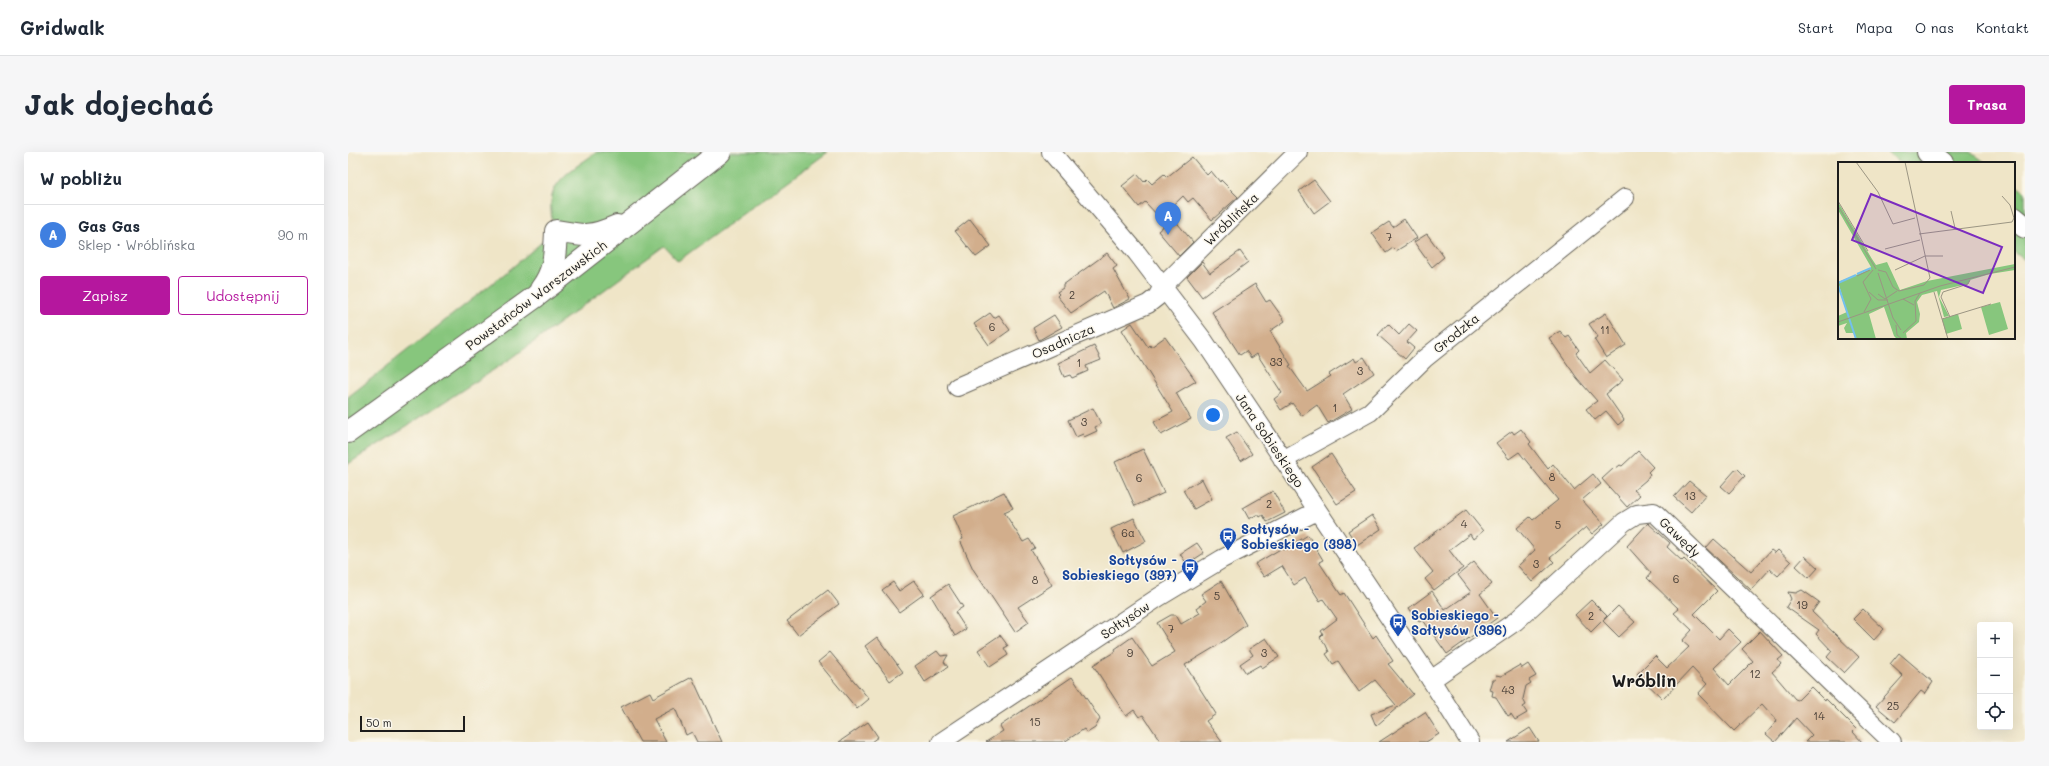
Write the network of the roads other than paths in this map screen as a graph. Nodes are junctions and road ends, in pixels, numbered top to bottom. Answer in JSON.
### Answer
{"nodes":[{"id":1,"x":720,"y":152,"type":"edge"},
{"id":2,"x":1051,"y":152,"type":"edge"},
{"id":3,"x":1298,"y":152,"type":"edge"},
{"id":4,"x":1928,"y":152,"type":"edge"},
{"id":5,"x":1941,"y":162,"type":"edge"},
{"id":6,"x":1625,"y":198,"type":"dead end"},
{"id":7,"x":638,"y":217,"type":"junction"},
{"id":8,"x":2015,"y":219,"type":"edge"},
{"id":9,"x":2025,"y":227,"type":"edge"},
{"id":10,"x":1163,"y":286,"type":"junction"},
{"id":11,"x":535,"y":297,"type":"junction"},
{"id":12,"x":957,"y":387,"type":"dead end"},
{"id":13,"x":348,"y":432,"type":"edge"},
{"id":14,"x":1283,"y":460,"type":"junction"},
{"id":15,"x":1317,"y":511,"type":"junction"},
{"id":16,"x":1431,"y":680,"type":"junction"},
{"id":17,"x":947,"y":741,"type":"edge"},
{"id":18,"x":1470,"y":742,"type":"edge"},
{"id":19,"x":1892,"y":742,"type":"edge"}],
"edges":[{"from":1,"to":7,"type":"main road","name":"Powstańców Warszawskich"},
{"from":2,"to":10,"type":"street","name":"Jana Sobieskiego"},
{"from":3,"to":10,"type":"street","name":"Wróblińska"},
{"from":4,"to":5,"type":"main road"},
{"from":6,"to":14,"type":"street","name":"Grodzka"},
{"from":7,"to":11,"type":"main road","name":"Powstańców Warszawskich"},
{"from":7,"to":11,"type":"main road"},
{"from":8,"to":9,"type":"main road"},
{"from":10,"to":12,"type":"street","name":"Osadnicza"},
{"from":10,"to":14,"type":"street","name":"Jana Sobieskiego"},
{"from":11,"to":13,"type":"main road","name":"Powstańców Warszawskich"},
{"from":14,"to":15,"type":"street","name":"Jana Sobieskiego"},
{"from":15,"to":16,"type":"street","name":"Jana Sobieskiego"},
{"from":15,"to":17,"type":"street","name":"Sołtysów"},
{"from":16,"to":18,"type":"street","name":"Jana Sobieskiego"},
{"from":16,"to":19,"type":"street","name":"Gawędy"}]}
